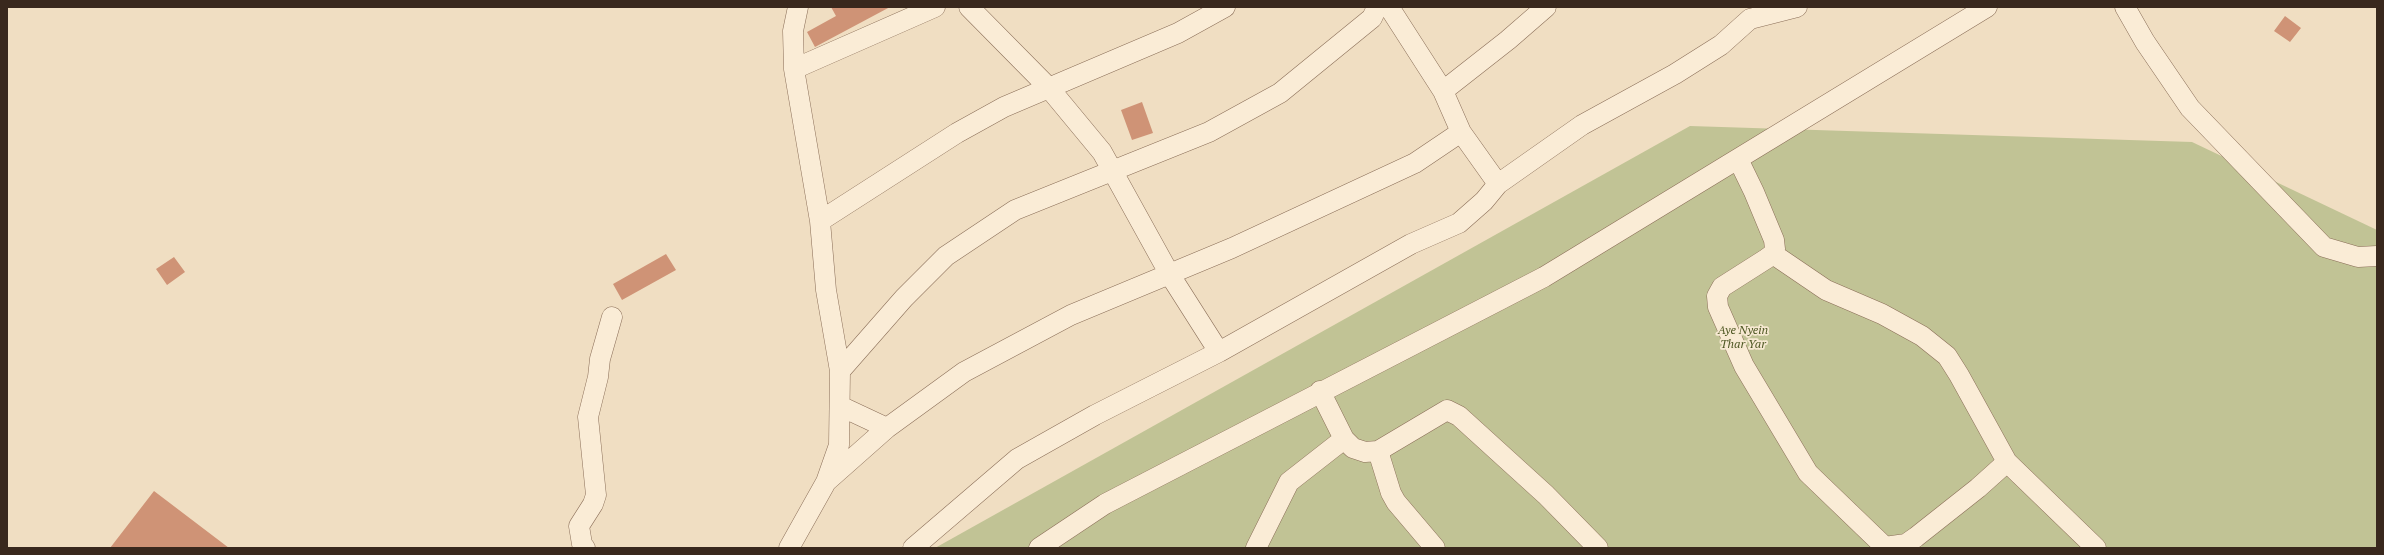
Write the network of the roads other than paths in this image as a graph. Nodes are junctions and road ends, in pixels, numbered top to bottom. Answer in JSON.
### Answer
{"nodes":[{"id":1,"x":798,"y":7,"type":"edge"},
{"id":2,"x":935,"y":7,"type":"edge"},
{"id":3,"x":969,"y":7,"type":"edge"},
{"id":4,"x":1225,"y":7,"type":"edge"},
{"id":5,"x":1377,"y":7,"type":"edge"},
{"id":6,"x":1390,"y":7,"type":"edge"},
{"id":7,"x":1546,"y":7,"type":"edge"},
{"id":8,"x":1797,"y":7,"type":"edge"},
{"id":9,"x":1987,"y":7,"type":"edge"},
{"id":10,"x":2125,"y":7,"type":"edge"},
{"id":11,"x":1746,"y":13,"type":"edge"},
{"id":12,"x":794,"y":68,"type":"junction"},
{"id":13,"x":1049,"y":88,"type":"junction"},
{"id":14,"x":1443,"y":91,"type":"junction"},
{"id":15,"x":1461,"y":132,"type":"junction"},
{"id":16,"x":1738,"y":159,"type":"junction"},
{"id":17,"x":1115,"y":172,"type":"junction"},
{"id":18,"x":1498,"y":184,"type":"junction"},
{"id":19,"x":820,"y":221,"type":"junction"},
{"id":20,"x":1773,"y":254,"type":"junction"},
{"id":21,"x":2377,"y":256,"type":"edge"},
{"id":22,"x":1170,"y":275,"type":"junction"},
{"id":23,"x":612,"y":317,"type":"dead end"},
{"id":24,"x":1219,"y":352,"type":"junction"},
{"id":25,"x":840,"y":371,"type":"junction"},
{"id":26,"x":1320,"y":391,"type":"junction"},
{"id":27,"x":840,"y":406,"type":"junction"},
{"id":28,"x":887,"y":428,"type":"junction"},
{"id":29,"x":1344,"y":439,"type":"junction"},
{"id":30,"x":1378,"y":451,"type":"junction"},
{"id":31,"x":2007,"y":462,"type":"junction"},
{"id":32,"x":826,"y":482,"type":"junction"},
{"id":33,"x":1886,"y":547,"type":"edge"},
{"id":34,"x":585,"y":548,"type":"edge"},
{"id":35,"x":789,"y":548,"type":"edge"},
{"id":36,"x":913,"y":548,"type":"edge"},
{"id":37,"x":1039,"y":548,"type":"edge"},
{"id":38,"x":1256,"y":548,"type":"edge"},
{"id":39,"x":1435,"y":548,"type":"edge"},
{"id":40,"x":1598,"y":548,"type":"edge"},
{"id":41,"x":2096,"y":548,"type":"edge"}],
"edges":[{"from":1,"to":12,"type":"street"},
{"from":2,"to":12,"type":"street"},
{"from":3,"to":13,"type":"street"},
{"from":4,"to":13,"type":"street"},
{"from":5,"to":17,"type":"street"},
{"from":6,"to":14,"type":"street"},
{"from":7,"to":14,"type":"street"},
{"from":8,"to":11,"type":"street"},
{"from":9,"to":16,"type":"street"},
{"from":10,"to":21,"type":"street"},
{"from":11,"to":18,"type":"street"},
{"from":12,"to":19,"type":"street"},
{"from":13,"to":17,"type":"street"},
{"from":13,"to":19,"type":"street"},
{"from":14,"to":15,"type":"street"},
{"from":15,"to":18,"type":"street"},
{"from":15,"to":22,"type":"street"},
{"from":16,"to":20,"type":"street"},
{"from":16,"to":26,"type":"street"},
{"from":17,"to":22,"type":"street"},
{"from":17,"to":25,"type":"street"},
{"from":18,"to":24,"type":"street"},
{"from":19,"to":25,"type":"street"},
{"from":20,"to":31,"type":"street"},
{"from":20,"to":33,"type":"street"},
{"from":22,"to":24,"type":"street"},
{"from":22,"to":28,"type":"street"},
{"from":23,"to":34,"type":"street"},
{"from":24,"to":36,"type":"street"},
{"from":25,"to":27,"type":"street"},
{"from":26,"to":29,"type":"street"},
{"from":26,"to":37,"type":"street"},
{"from":27,"to":28,"type":"street"},
{"from":27,"to":32,"type":"street"},
{"from":28,"to":32,"type":"street"},
{"from":29,"to":30,"type":"street"},
{"from":29,"to":38,"type":"street"},
{"from":30,"to":39,"type":"street"},
{"from":30,"to":40,"type":"street"},
{"from":31,"to":33,"type":"street"},
{"from":31,"to":41,"type":"street"},
{"from":32,"to":35,"type":"street"}]}
